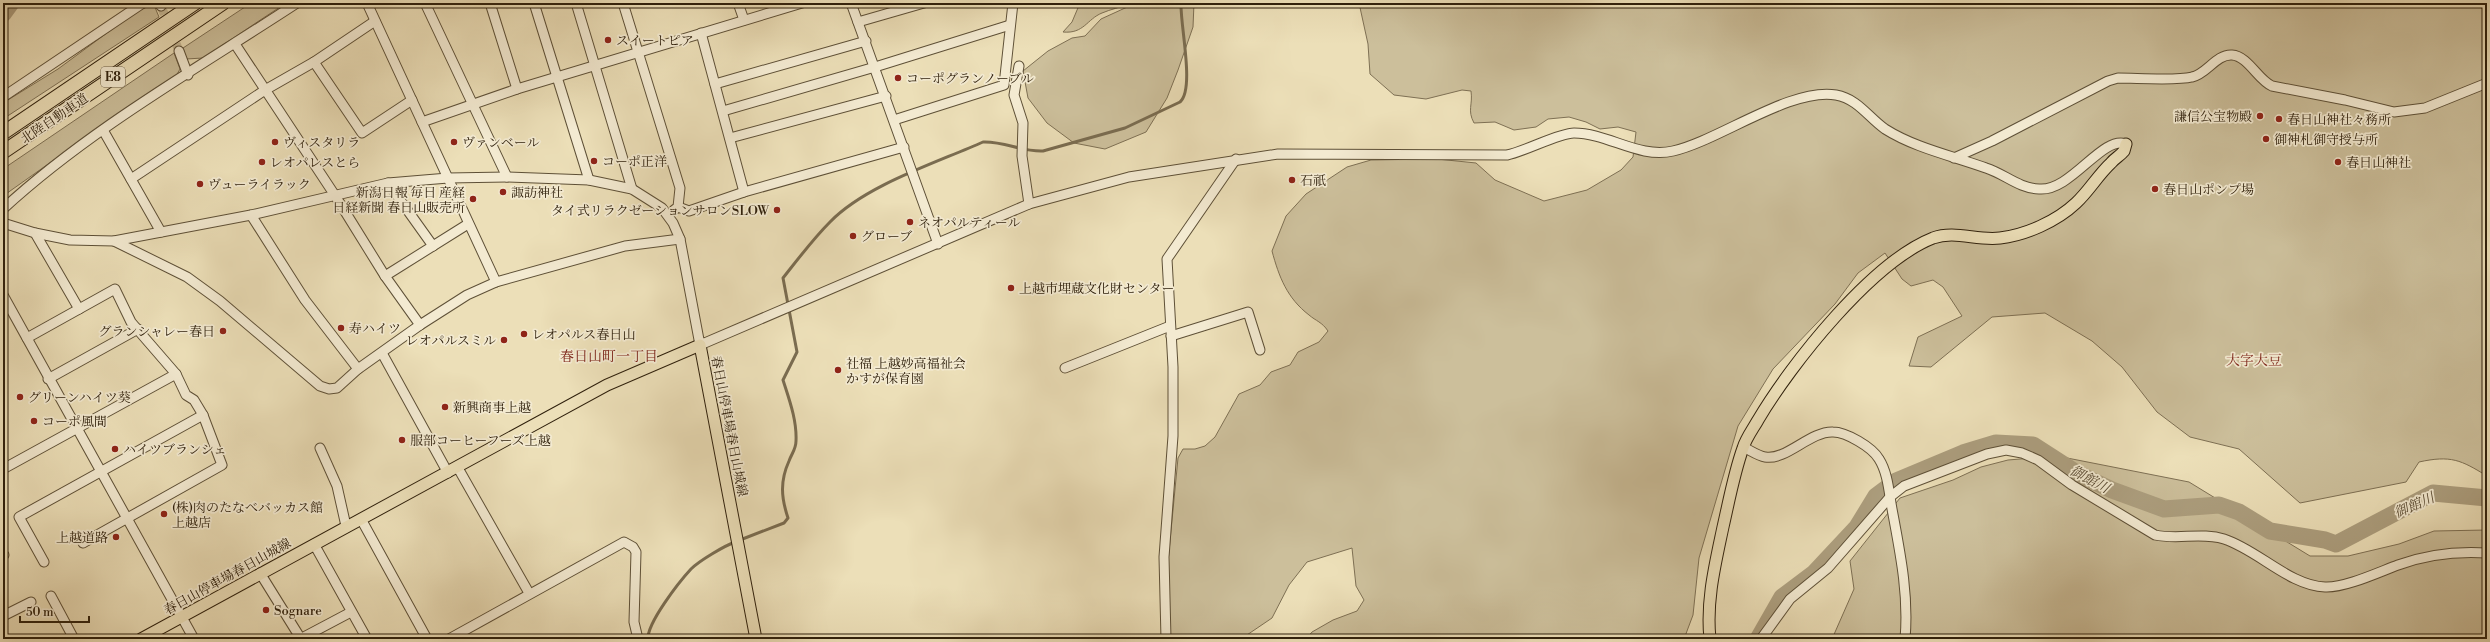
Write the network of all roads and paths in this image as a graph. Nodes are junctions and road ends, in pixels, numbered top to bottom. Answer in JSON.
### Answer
{"nodes":[{"id":1,"x":143,"y":3,"type":"edge"},
{"id":2,"x":195,"y":3,"type":"edge"},
{"id":3,"x":223,"y":3,"type":"edge"},
{"id":4,"x":297,"y":3,"type":"edge"},
{"id":5,"x":367,"y":3,"type":"edge"},
{"id":6,"x":425,"y":3,"type":"edge"},
{"id":7,"x":490,"y":3,"type":"edge"},
{"id":8,"x":534,"y":3,"type":"edge"},
{"id":9,"x":576,"y":3,"type":"edge"},
{"id":10,"x":624,"y":3,"type":"edge"},
{"id":11,"x":738,"y":3,"type":"edge"},
{"id":12,"x":802,"y":3,"type":"edge"},
{"id":13,"x":852,"y":3,"type":"edge"},
{"id":14,"x":924,"y":3,"type":"edge"},
{"id":15,"x":1013,"y":3,"type":"edge"},
{"id":16,"x":2484,"y":3,"type":"edge"},
{"id":17,"x":2487,"y":6,"type":"edge"},
{"id":18,"x":744,"y":20,"type":"junction"},
{"id":19,"x":375,"y":21,"type":"junction"},
{"id":20,"x":858,"y":22,"type":"junction"},
{"id":21,"x":1010,"y":25,"type":"junction"},
{"id":22,"x":701,"y":33,"type":"junction"},
{"id":23,"x":866,"y":41,"type":"junction"},
{"id":24,"x":235,"y":44,"type":"junction"},
{"id":25,"x":179,"y":51,"type":"tunnel mouth"},
{"id":26,"x":639,"y":52,"type":"junction"},
{"id":27,"x":314,"y":62,"type":"junction"},
{"id":28,"x":596,"y":66,"type":"junction"},
{"id":29,"x":1018,"y":66,"type":"dead end"},
{"id":30,"x":875,"y":67,"type":"junction"},
{"id":31,"x":188,"y":74,"type":"junction"},
{"id":32,"x":557,"y":78,"type":"junction"},
{"id":33,"x":2487,"y":83,"type":"edge"},
{"id":34,"x":715,"y":84,"type":"junction"},
{"id":35,"x":517,"y":89,"type":"junction"},
{"id":36,"x":265,"y":90,"type":"junction"},
{"id":37,"x":886,"y":96,"type":"junction"},
{"id":38,"x":3,"y":97,"type":"edge"},
{"id":39,"x":412,"y":100,"type":"junction"},
{"id":40,"x":472,"y":103,"type":"junction"},
{"id":41,"x":723,"y":112,"type":"junction"},
{"id":42,"x":894,"y":120,"type":"junction"},
{"id":43,"x":422,"y":122,"type":"junction"},
{"id":44,"x":103,"y":130,"type":"junction"},
{"id":45,"x":3,"y":133,"type":"edge"},
{"id":46,"x":730,"y":138,"type":"junction"},
{"id":47,"x":2126,"y":144,"type":"joint"},
{"id":48,"x":904,"y":148,"type":"junction"},
{"id":49,"x":3,"y":152,"type":"edge"},
{"id":50,"x":1954,"y":158,"type":"junction"},
{"id":51,"x":1236,"y":159,"type":"junction"},
{"id":52,"x":507,"y":177,"type":"junction"},
{"id":53,"x":448,"y":178,"type":"junction"},
{"id":54,"x":131,"y":179,"type":"junction"},
{"id":55,"x":589,"y":180,"type":"junction"},
{"id":56,"x":388,"y":184,"type":"junction"},
{"id":57,"x":632,"y":189,"type":"junction"},
{"id":58,"x":744,"y":192,"type":"junction"},
{"id":59,"x":336,"y":197,"type":"junction"},
{"id":60,"x":1029,"y":204,"type":"junction"},
{"id":61,"x":678,"y":207,"type":"junction"},
{"id":62,"x":3,"y":209,"type":"edge"},
{"id":63,"x":251,"y":214,"type":"junction"},
{"id":64,"x":667,"y":214,"type":"junction"},
{"id":65,"x":3,"y":223,"type":"edge"},
{"id":66,"x":468,"y":224,"type":"junction"},
{"id":67,"x":161,"y":232,"type":"junction"},
{"id":68,"x":35,"y":233,"type":"junction"},
{"id":69,"x":680,"y":239,"type":"junction"},
{"id":70,"x":114,"y":241,"type":"junction"},
{"id":71,"x":938,"y":244,"type":"junction"},
{"id":72,"x":433,"y":246,"type":"junction"},
{"id":73,"x":385,"y":276,"type":"junction"},
{"id":74,"x":496,"y":282,"type":"junction"},
{"id":75,"x":3,"y":296,"type":"edge"},
{"id":76,"x":79,"y":309,"type":"junction"},
{"id":77,"x":420,"y":325,"type":"junction"},
{"id":78,"x":1170,"y":326,"type":"junction"},
{"id":79,"x":138,"y":329,"type":"junction"},
{"id":80,"x":1171,"y":336,"type":"junction"},
{"id":81,"x":27,"y":338,"type":"junction"},
{"id":82,"x":700,"y":345,"type":"junction"},
{"id":83,"x":1260,"y":350,"type":"dead end"},
{"id":84,"x":382,"y":353,"type":"junction"},
{"id":85,"x":1065,"y":368,"type":"dead end"},
{"id":86,"x":358,"y":369,"type":"junction"},
{"id":87,"x":176,"y":374,"type":"junction"},
{"id":88,"x":48,"y":379,"type":"junction"},
{"id":89,"x":203,"y":415,"type":"junction"},
{"id":90,"x":76,"y":428,"type":"junction"},
{"id":91,"x":1743,"y":447,"type":"junction"},
{"id":92,"x":320,"y":448,"type":"dead end"},
{"id":93,"x":3,"y":469,"type":"edge"},
{"id":94,"x":453,"y":470,"type":"junction"},
{"id":95,"x":99,"y":472,"type":"junction"},
{"id":96,"x":1890,"y":497,"type":"junction"},
{"id":97,"x":361,"y":519,"type":"junction"},
{"id":98,"x":126,"y":520,"type":"junction"},
{"id":99,"x":346,"y":526,"type":"junction"},
{"id":100,"x":83,"y":543,"type":"dead end"},
{"id":101,"x":314,"y":544,"type":"junction"},
{"id":102,"x":2487,"y":553,"type":"edge"},
{"id":103,"x":44,"y":562,"type":"dead end"},
{"id":104,"x":260,"y":573,"type":"junction"},
{"id":105,"x":529,"y":593,"type":"junction"},
{"id":106,"x":50,"y":596,"type":"dead end"},
{"id":107,"x":31,"y":602,"type":"dead end"},
{"id":108,"x":351,"y":612,"type":"junction"},
{"id":109,"x":3,"y":616,"type":"edge"},
{"id":110,"x":182,"y":616,"type":"junction"},
{"id":111,"x":74,"y":639,"type":"edge"},
{"id":112,"x":141,"y":639,"type":"edge"},
{"id":113,"x":194,"y":639,"type":"edge"},
{"id":114,"x":300,"y":639,"type":"edge"},
{"id":115,"x":367,"y":639,"type":"edge"},
{"id":116,"x":427,"y":639,"type":"edge"},
{"id":117,"x":449,"y":639,"type":"edge"},
{"id":118,"x":638,"y":639,"type":"edge"},
{"id":119,"x":756,"y":639,"type":"edge"},
{"id":120,"x":1166,"y":639,"type":"edge"},
{"id":121,"x":1710,"y":639,"type":"edge"},
{"id":122,"x":1762,"y":639,"type":"edge"},
{"id":123,"x":1906,"y":639,"type":"edge"}],
"edges":[{"from":1,"to":38,"type":"street"},
{"from":2,"to":45,"type":"highway","name":"北陸自動車道","number":"E8"},
{"from":3,"to":49,"type":"highway","name":"北陸自動車道","number":"E8"},
{"from":4,"to":24,"type":"street"},
{"from":5,"to":19,"type":"street"},
{"from":6,"to":40,"type":"street"},
{"from":7,"to":35,"type":"street"},
{"from":8,"to":32,"type":"street"},
{"from":9,"to":28,"type":"street"},
{"from":10,"to":26,"type":"street"},
{"from":11,"to":18,"type":"street"},
{"from":12,"to":18,"type":"street"},
{"from":13,"to":20,"type":"street"},
{"from":14,"to":20,"type":"street"},
{"from":15,"to":21,"type":"street"},
{"from":16,"to":17,"type":"street"},
{"from":18,"to":22,"type":"street"},
{"from":19,"to":27,"type":"street"},
{"from":19,"to":39,"type":"street"},
{"from":20,"to":23,"type":"street"},
{"from":21,"to":30,"type":"street"},
{"from":21,"to":42,"type":"street"},
{"from":22,"to":26,"type":"street"},
{"from":22,"to":34,"type":"street"},
{"from":23,"to":30,"type":"street"},
{"from":23,"to":34,"type":"street"},
{"from":24,"to":31,"type":"street"},
{"from":24,"to":36,"type":"street"},
{"from":25,"to":31,"type":"street"},
{"from":26,"to":28,"type":"street"},
{"from":26,"to":61,"type":"street"},
{"from":27,"to":36,"type":"street"},
{"from":27,"to":39,"type":"street"},
{"from":28,"to":32,"type":"street"},
{"from":28,"to":57,"type":"street"},
{"from":29,"to":60,"type":"street"},
{"from":30,"to":37,"type":"street"},
{"from":30,"to":41,"type":"street"},
{"from":31,"to":44,"type":"street"},
{"from":32,"to":35,"type":"street"},
{"from":32,"to":55,"type":"street"},
{"from":33,"to":50,"type":"street"},
{"from":34,"to":41,"type":"street"},
{"from":35,"to":40,"type":"street"},
{"from":36,"to":54,"type":"street"},
{"from":36,"to":59,"type":"street"},
{"from":37,"to":42,"type":"street"},
{"from":37,"to":46,"type":"street"},
{"from":39,"to":43,"type":"street"},
{"from":40,"to":43,"type":"street"},
{"from":40,"to":52,"type":"street"},
{"from":41,"to":46,"type":"street"},
{"from":42,"to":48,"type":"street"},
{"from":43,"to":53,"type":"street"},
{"from":44,"to":54,"type":"street"},
{"from":44,"to":62,"type":"street"},
{"from":46,"to":58,"type":"street"},
{"from":47,"to":50,"type":"street"},
{"from":47,"to":91,"type":"main road"},
{"from":48,"to":58,"type":"street"},
{"from":48,"to":71,"type":"street"},
{"from":50,"to":51,"type":"street"},
{"from":51,"to":60,"type":"street"},
{"from":51,"to":78,"type":"street"},
{"from":52,"to":53,"type":"street"},
{"from":52,"to":55,"type":"street"},
{"from":53,"to":56,"type":"street"},
{"from":53,"to":66,"type":"street"},
{"from":54,"to":67,"type":"street"},
{"from":55,"to":57,"type":"street"},
{"from":56,"to":59,"type":"street"},
{"from":56,"to":72,"type":"street"},
{"from":57,"to":64,"type":"street"},
{"from":58,"to":61,"type":"street"},
{"from":59,"to":63,"type":"street"},
{"from":59,"to":73,"type":"street"},
{"from":60,"to":71,"type":"street"},
{"from":61,"to":64,"type":"street"},
{"from":63,"to":67,"type":"street"},
{"from":63,"to":86,"type":"street"},
{"from":64,"to":69,"type":"street"},
{"from":65,"to":68,"type":"street"},
{"from":66,"to":72,"type":"street"},
{"from":66,"to":74,"type":"street"},
{"from":67,"to":70,"type":"street"},
{"from":68,"to":70,"type":"street"},
{"from":68,"to":76,"type":"street"},
{"from":69,"to":74,"type":"street"},
{"from":69,"to":82,"type":"street"},
{"from":70,"to":86,"type":"street"},
{"from":71,"to":82,"type":"street"},
{"from":72,"to":73,"type":"street"},
{"from":73,"to":77,"type":"street"},
{"from":74,"to":77,"type":"street"},
{"from":75,"to":81,"type":"street"},
{"from":76,"to":79,"type":"street"},
{"from":76,"to":81,"type":"street"},
{"from":77,"to":84,"type":"street"},
{"from":78,"to":80,"type":"street"},
{"from":78,"to":85,"type":"street"},
{"from":79,"to":87,"type":"street"},
{"from":79,"to":88,"type":"street"},
{"from":80,"to":83,"type":"street"},
{"from":80,"to":120,"type":"street"},
{"from":81,"to":88,"type":"street"},
{"from":82,"to":94,"type":"main road","name":"春日山停車場春日山城線"},
{"from":82,"to":119,"type":"main road","name":"春日山停車場春日山城線"},
{"from":84,"to":86,"type":"street"},
{"from":84,"to":94,"type":"street"},
{"from":87,"to":89,"type":"street"},
{"from":87,"to":90,"type":"street"},
{"from":88,"to":90,"type":"street"},
{"from":89,"to":95,"type":"street"},
{"from":89,"to":98,"type":"street"},
{"from":90,"to":93,"type":"street"},
{"from":90,"to":95,"type":"street"},
{"from":91,"to":96,"type":"street"},
{"from":91,"to":121,"type":"main road"},
{"from":92,"to":99,"type":"street"},
{"from":94,"to":97,"type":"main road","name":"春日山停車場春日山城線"},
{"from":94,"to":105,"type":"street"},
{"from":95,"to":98,"type":"street"},
{"from":95,"to":103,"type":"street"},
{"from":96,"to":102,"type":"street"},
{"from":96,"to":122,"type":"street"},
{"from":96,"to":123,"type":"street"},
{"from":97,"to":99,"type":"main road","name":"春日山停車場春日山城線"},
{"from":97,"to":116,"type":"street"},
{"from":98,"to":100,"type":"street"},
{"from":98,"to":110,"type":"street"},
{"from":99,"to":101,"type":"main road","name":"春日山停車場春日山城線"},
{"from":101,"to":104,"type":"main road","name":"春日山停車場春日山城線"},
{"from":101,"to":108,"type":"street"},
{"from":104,"to":110,"type":"main road","name":"春日山停車場春日山城線"},
{"from":104,"to":114,"type":"street"},
{"from":105,"to":117,"type":"street"},
{"from":105,"to":118,"type":"street"},
{"from":106,"to":111,"type":"street"},
{"from":107,"to":109,"type":"street"},
{"from":108,"to":114,"type":"street"},
{"from":108,"to":115,"type":"street"},
{"from":110,"to":112,"type":"main road","name":"春日山停車場春日山城線"},
{"from":110,"to":113,"type":"street"}]}
